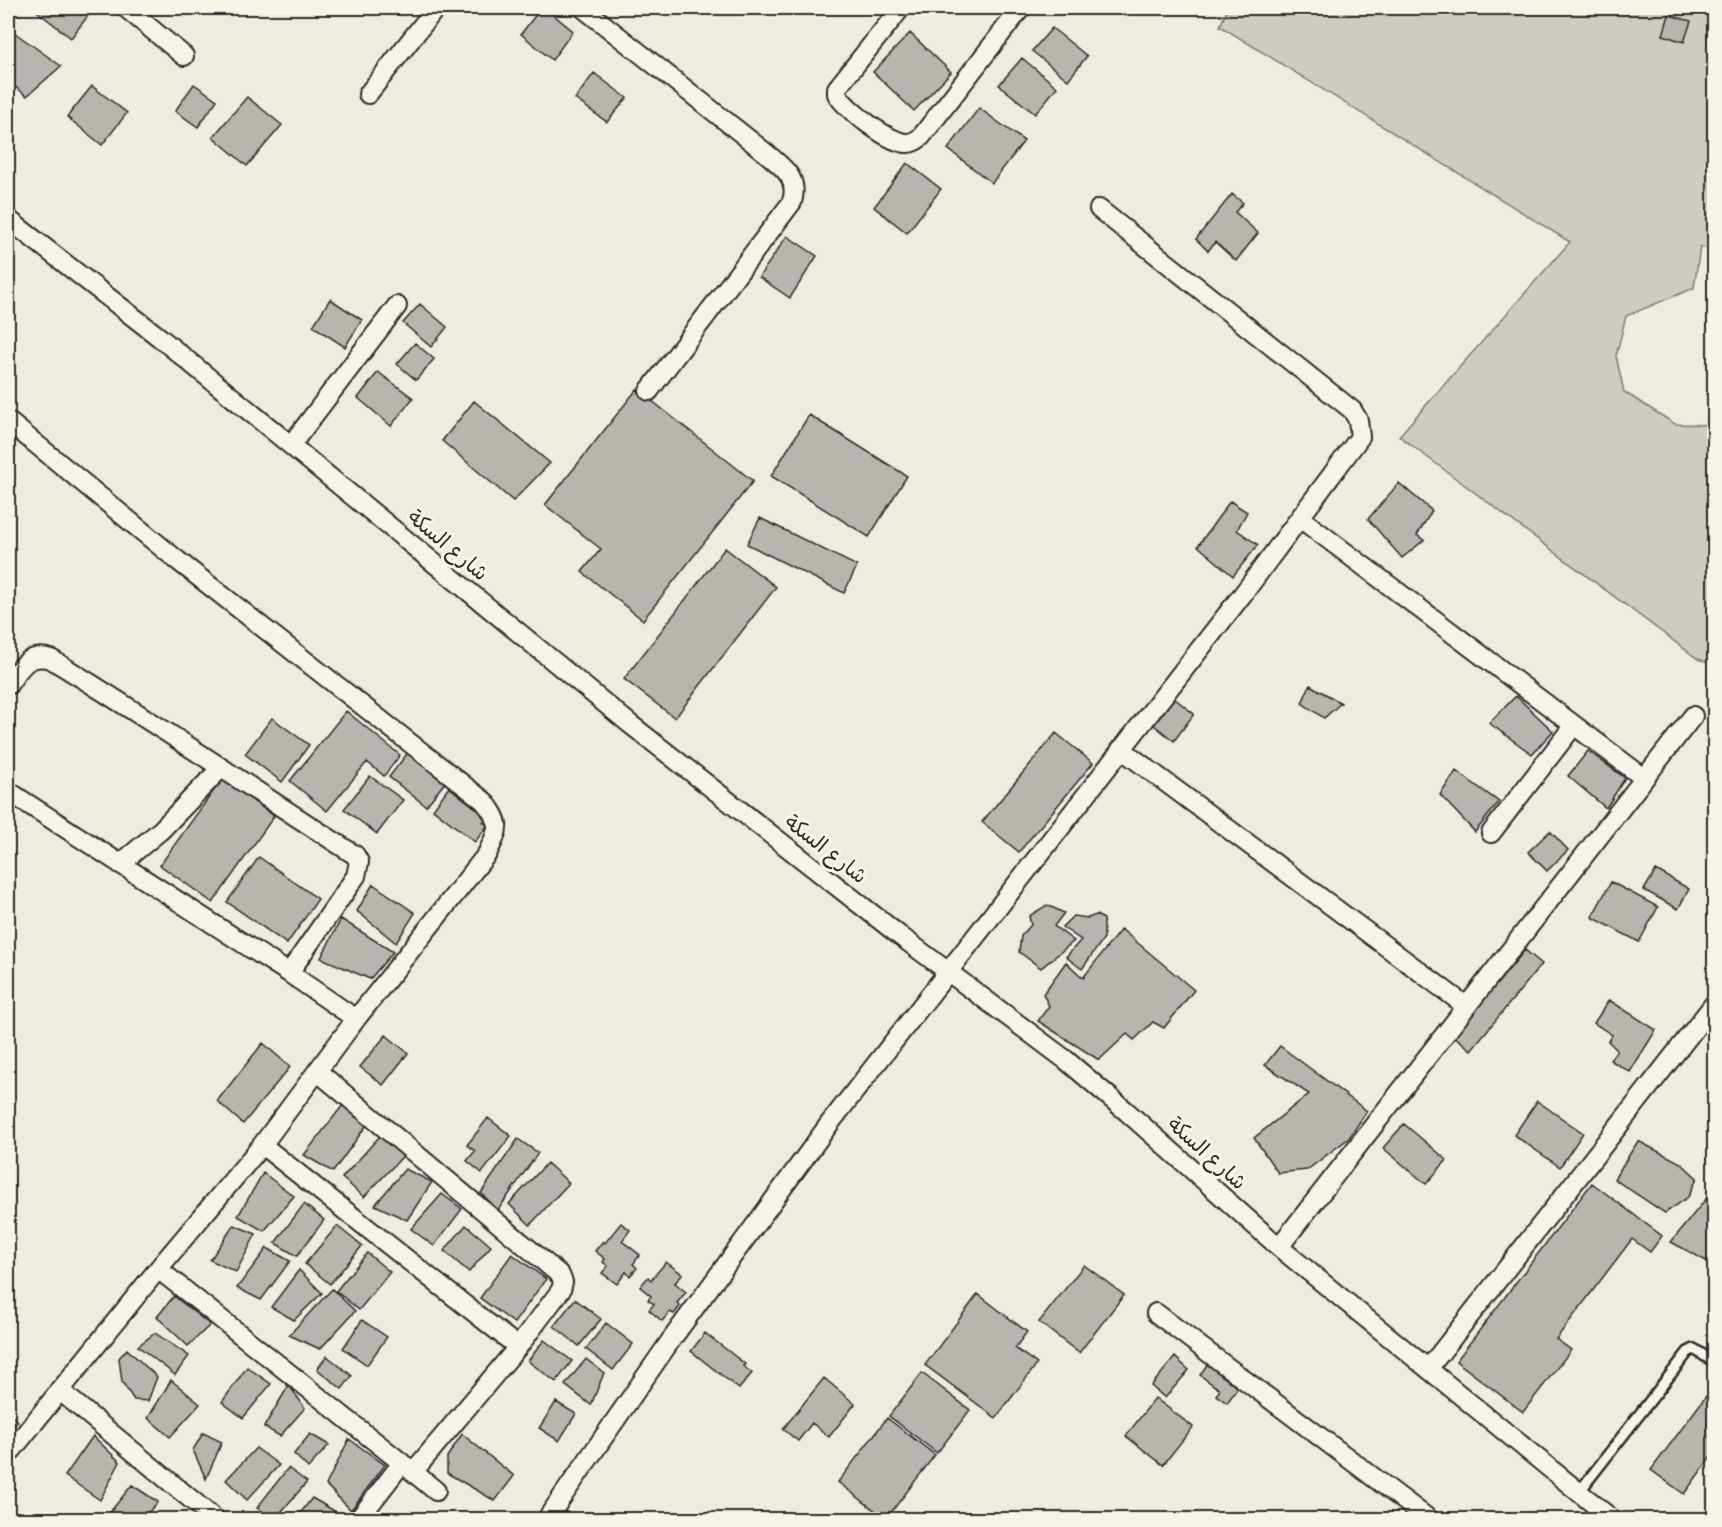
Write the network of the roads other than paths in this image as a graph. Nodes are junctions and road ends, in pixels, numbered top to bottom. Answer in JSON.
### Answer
{"nodes":[{"id":1,"x":126,"y":8,"type":"edge"},
{"id":2,"x":436,"y":8,"type":"edge"},
{"id":3,"x":583,"y":8,"type":"edge"},
{"id":4,"x":901,"y":8,"type":"edge"},
{"id":5,"x":1021,"y":8,"type":"edge"},
{"id":6,"x":184,"y":56,"type":"dead end"},
{"id":7,"x":368,"y":94,"type":"dead end"},
{"id":8,"x":1099,"y":209,"type":"dead end"},
{"id":9,"x":8,"y":219,"type":"edge"},
{"id":10,"x":397,"y":306,"type":"dead end"},
{"id":11,"x":649,"y":391,"type":"dead end"},
{"id":12,"x":8,"y":421,"type":"edge"},
{"id":13,"x":291,"y":445,"type":"junction"},
{"id":14,"x":1300,"y":518,"type":"junction"},
{"id":15,"x":8,"y":685,"type":"edge"},
{"id":16,"x":1693,"y":716,"type":"dead end"},
{"id":17,"x":1574,"y":725,"type":"junction"},
{"id":18,"x":1121,"y":749,"type":"junction"},
{"id":19,"x":220,"y":769,"type":"junction"},
{"id":20,"x":1644,"y":778,"type":"junction"},
{"id":21,"x":8,"y":791,"type":"edge"},
{"id":22,"x":1491,"y":833,"type":"dead end"},
{"id":23,"x":120,"y":864,"type":"junction"},
{"id":24,"x":947,"y":970,"type":"junction"},
{"id":25,"x":289,"y":973,"type":"junction"},
{"id":26,"x":1714,"y":1004,"type":"edge"},
{"id":27,"x":1466,"y":1006,"type":"junction"},
{"id":28,"x":356,"y":1019,"type":"junction"},
{"id":29,"x":317,"y":1071,"type":"junction"},
{"id":30,"x":262,"y":1145,"type":"junction"},
{"id":31,"x":1279,"y":1246,"type":"junction"},
{"id":32,"x":158,"y":1269,"type":"junction"},
{"id":33,"x":1156,"y":1313,"type":"dead end"},
{"id":34,"x":518,"y":1347,"type":"junction"},
{"id":35,"x":1714,"y":1362,"type":"edge"},
{"id":36,"x":1428,"y":1369,"type":"junction"},
{"id":37,"x":59,"y":1390,"type":"junction"},
{"id":38,"x":8,"y":1455,"type":"edge"},
{"id":39,"x":407,"y":1468,"type":"junction"},
{"id":40,"x":436,"y":1491,"type":"dead end"},
{"id":41,"x":1580,"y":1492,"type":"junction"},
{"id":42,"x":216,"y":1520,"type":"edge"},
{"id":43,"x":358,"y":1520,"type":"edge"},
{"id":44,"x":546,"y":1520,"type":"edge"},
{"id":45,"x":1430,"y":1520,"type":"edge"},
{"id":46,"x":1613,"y":1520,"type":"edge"}],
"edges":[{"from":1,"to":6,"type":"street"},
{"from":2,"to":7,"type":"street"},
{"from":3,"to":11,"type":"street"},
{"from":4,"to":5,"type":"street"},
{"from":8,"to":14,"type":"street"},
{"from":9,"to":13,"type":"street","name":"شارع السكة"},
{"from":10,"to":13,"type":"street"},
{"from":12,"to":28,"type":"street"},
{"from":13,"to":24,"type":"street","name":"شارع السكة"},
{"from":14,"to":17,"type":"street"},
{"from":14,"to":18,"type":"street"},
{"from":15,"to":19,"type":"street"},
{"from":16,"to":20,"type":"street"},
{"from":17,"to":20,"type":"street"},
{"from":17,"to":22,"type":"street"},
{"from":18,"to":24,"type":"street"},
{"from":18,"to":27,"type":"street"},
{"from":19,"to":23,"type":"street"},
{"from":19,"to":25,"type":"street"},
{"from":20,"to":27,"type":"street"},
{"from":21,"to":23,"type":"street"},
{"from":23,"to":25,"type":"street"},
{"from":24,"to":31,"type":"street","name":"شارع السكة"},
{"from":24,"to":44,"type":"street"},
{"from":25,"to":28,"type":"street"},
{"from":26,"to":36,"type":"street"},
{"from":27,"to":31,"type":"street"},
{"from":28,"to":29,"type":"street"},
{"from":29,"to":30,"type":"street"},
{"from":29,"to":34,"type":"street"},
{"from":30,"to":32,"type":"street"},
{"from":30,"to":34,"type":"street"},
{"from":31,"to":36,"type":"street","name":"شارع السكة"},
{"from":32,"to":37,"type":"street"},
{"from":32,"to":39,"type":"street"},
{"from":33,"to":45,"type":"street"},
{"from":34,"to":39,"type":"street"},
{"from":35,"to":41,"type":"lane"},
{"from":36,"to":41,"type":"street","name":"شارع السكة"},
{"from":37,"to":38,"type":"street"},
{"from":37,"to":42,"type":"street"},
{"from":39,"to":40,"type":"street"},
{"from":39,"to":43,"type":"street"},
{"from":41,"to":46,"type":"street","name":"شارع السكة"}]}
